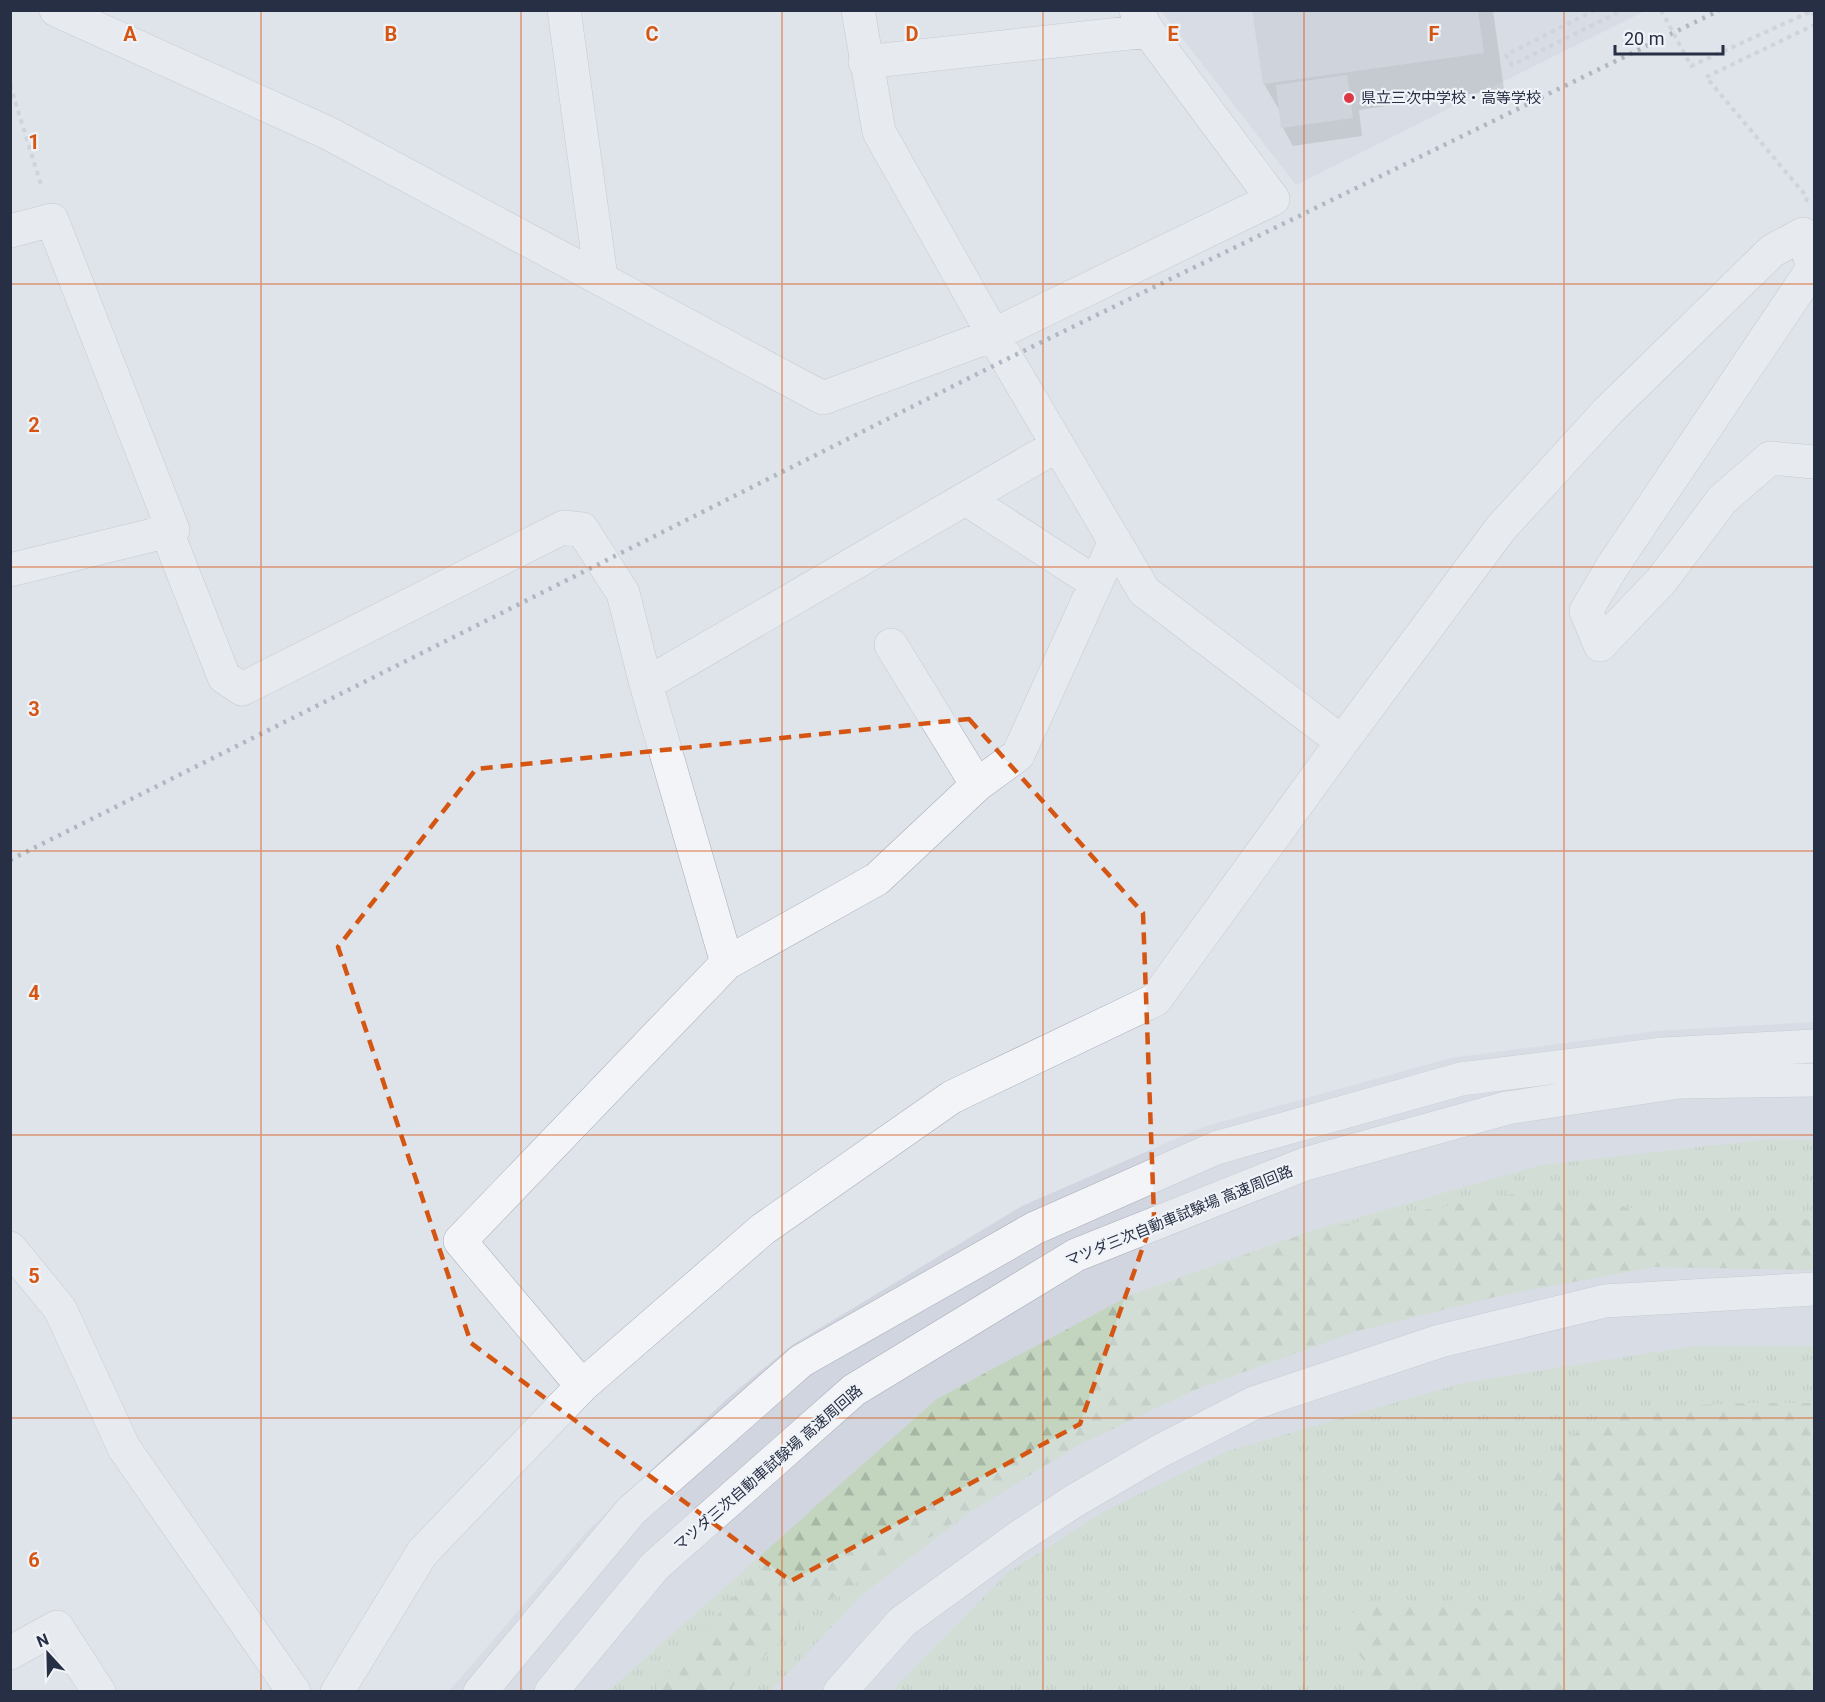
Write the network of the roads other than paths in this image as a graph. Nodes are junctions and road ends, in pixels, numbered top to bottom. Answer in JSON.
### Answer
{"nodes":[{"id":1,"x":56,"y":10,"type":"edge"},
{"id":2,"x":564,"y":10,"type":"edge"},
{"id":3,"x":858,"y":10,"type":"edge"},
{"id":4,"x":1142,"y":21,"type":"edge"},
{"id":5,"x":866,"y":62,"type":"junction"},
{"id":6,"x":10,"y":231,"type":"edge"},
{"id":7,"x":601,"y":277,"type":"junction"},
{"id":8,"x":993,"y":335,"type":"junction"},
{"id":9,"x":1058,"y":445,"type":"junction"},
{"id":10,"x":1815,"y":462,"type":"edge"},
{"id":11,"x":966,"y":499,"type":"junction"},
{"id":12,"x":167,"y":532,"type":"junction"},
{"id":13,"x":1115,"y":542,"type":"junction"},
{"id":14,"x":10,"y":570,"type":"edge"},
{"id":15,"x":1096,"y":583,"type":"junction"},
{"id":16,"x":891,"y":645,"type":"dead end"},
{"id":17,"x":646,"y":684,"type":"junction"},
{"id":18,"x":1342,"y":741,"type":"junction"},
{"id":19,"x":977,"y":785,"type":"junction"},
{"id":20,"x":728,"y":963,"type":"junction"},
{"id":21,"x":1815,"y":1046,"type":"edge"},
{"id":22,"x":1815,"y":1080,"type":"edge"},
{"id":23,"x":10,"y":1248,"type":"edge"},
{"id":24,"x":1815,"y":1289,"type":"edge"},
{"id":25,"x":582,"y":1386,"type":"junction"},
{"id":26,"x":10,"y":1653,"type":"edge"},
{"id":27,"x":99,"y":1692,"type":"edge"},
{"id":28,"x":294,"y":1692,"type":"edge"},
{"id":29,"x":337,"y":1692,"type":"edge"},
{"id":30,"x":480,"y":1692,"type":"edge"},
{"id":31,"x":551,"y":1692,"type":"edge"},
{"id":32,"x":840,"y":1692,"type":"edge"}],
"edges":[{"from":1,"to":7,"type":"street"},
{"from":2,"to":7,"type":"street"},
{"from":3,"to":5,"type":"street"},
{"from":4,"to":5,"type":"street"},
{"from":4,"to":8,"type":"street"},
{"from":5,"to":8,"type":"street"},
{"from":6,"to":12,"type":"street"},
{"from":7,"to":8,"type":"street"},
{"from":8,"to":9,"type":"street"},
{"from":9,"to":11,"type":"street"},
{"from":9,"to":13,"type":"street"},
{"from":10,"to":18,"type":"street"},
{"from":11,"to":15,"type":"street"},
{"from":11,"to":17,"type":"street"},
{"from":12,"to":14,"type":"street"},
{"from":12,"to":17,"type":"street"},
{"from":13,"to":15,"type":"street"},
{"from":13,"to":18,"type":"street"},
{"from":15,"to":19,"type":"street"},
{"from":16,"to":19,"type":"street"},
{"from":17,"to":20,"type":"street"},
{"from":18,"to":25,"type":"street"},
{"from":19,"to":20,"type":"street"},
{"from":20,"to":25,"type":"street"},
{"from":21,"to":30,"type":"street"},
{"from":22,"to":31,"type":"street","name":"マツダ三次自動車試験場 高速周回路"},
{"from":23,"to":28,"type":"street"},
{"from":24,"to":32,"type":"street"},
{"from":25,"to":29,"type":"street"},
{"from":26,"to":27,"type":"street"}]}
